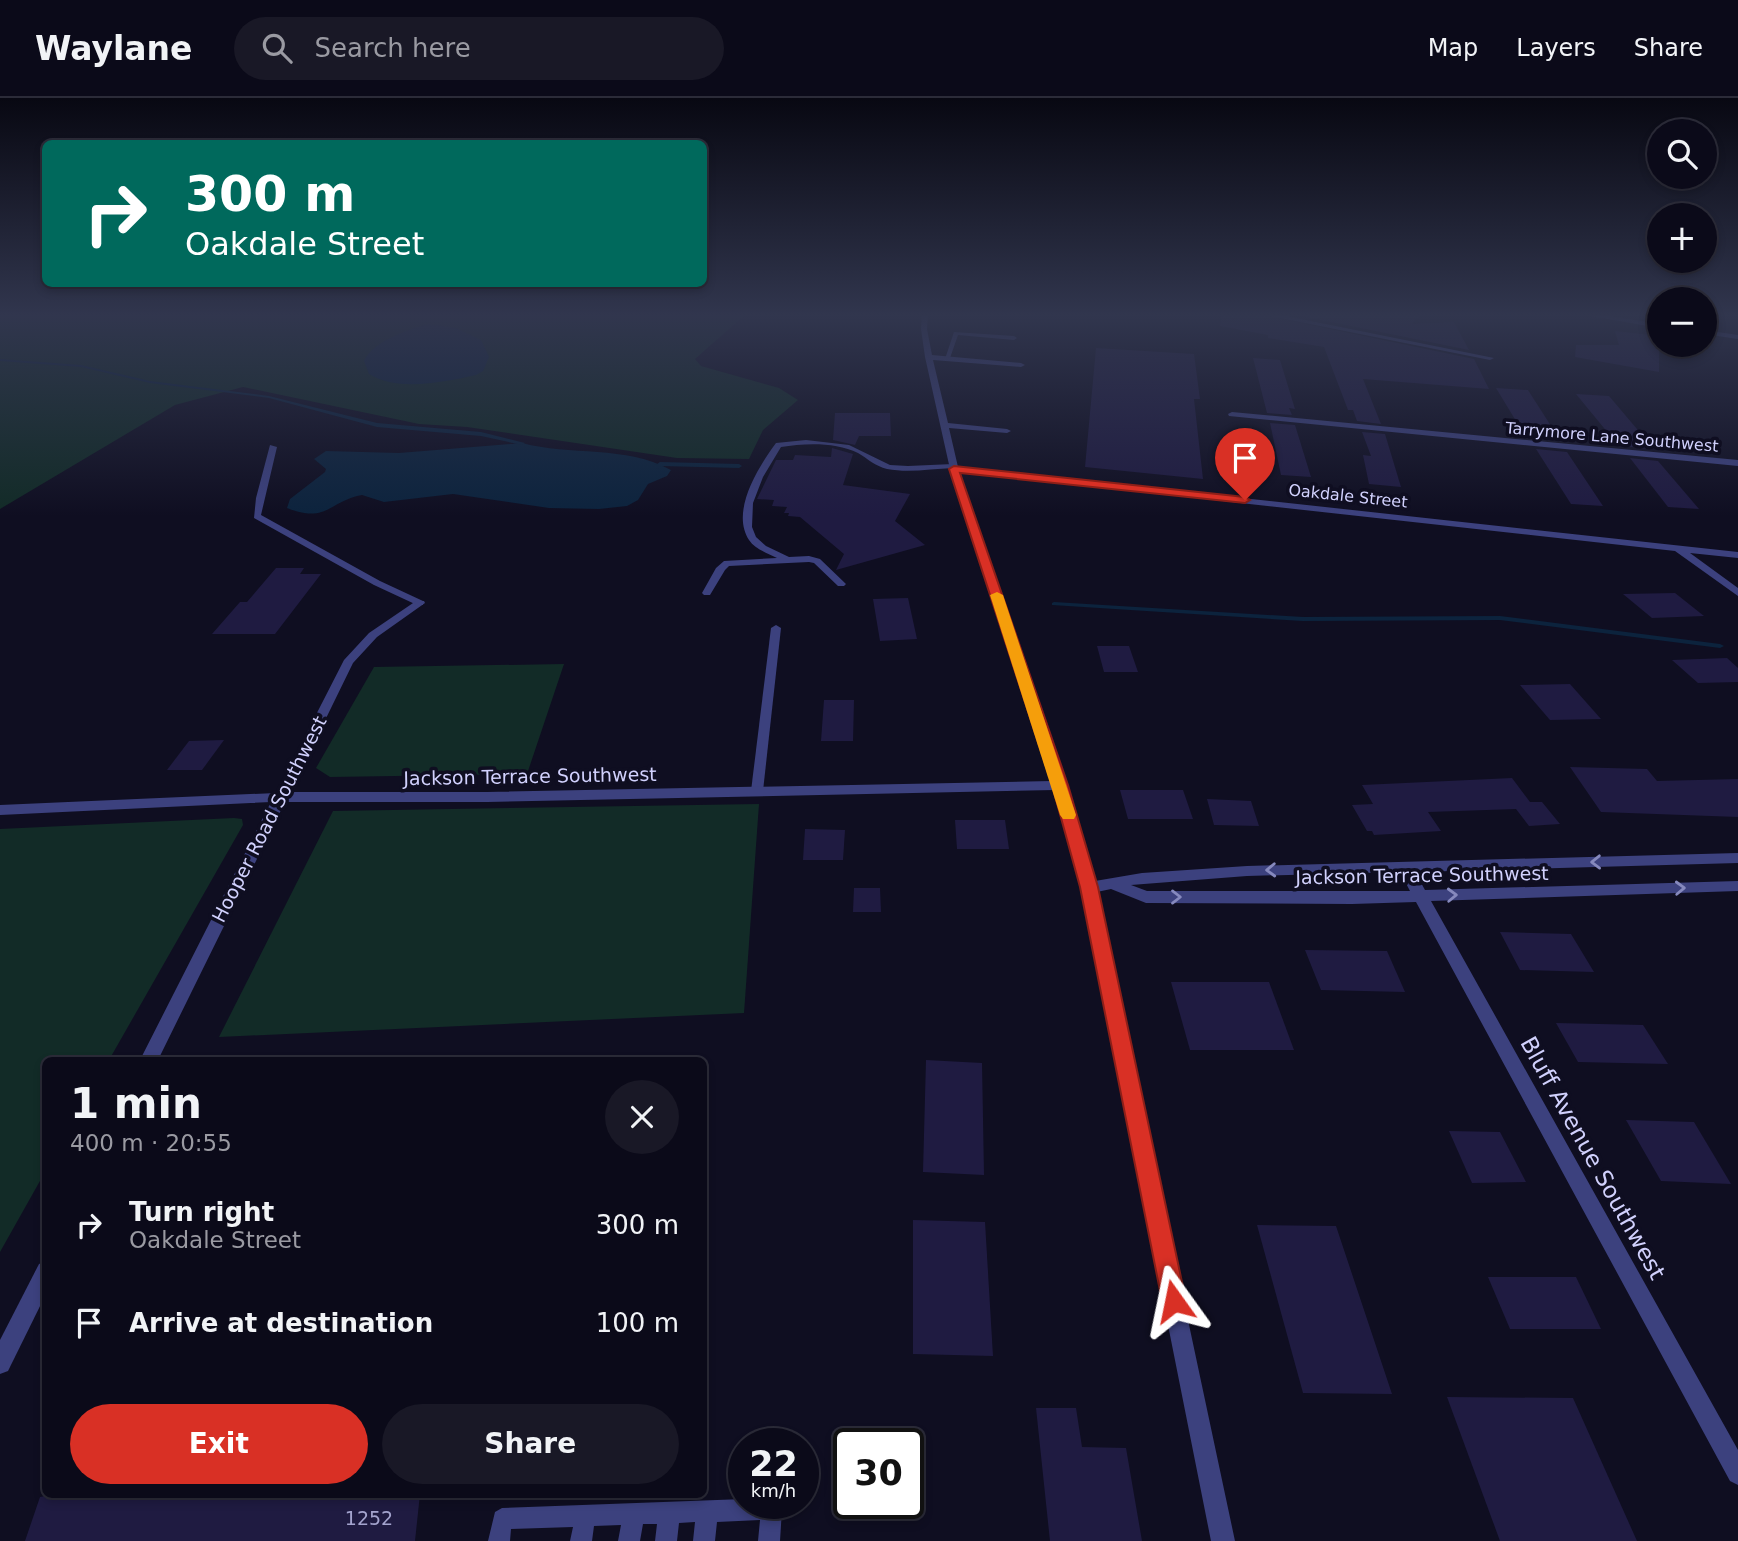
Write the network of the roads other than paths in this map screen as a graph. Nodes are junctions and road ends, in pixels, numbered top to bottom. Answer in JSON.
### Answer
{"nodes":[{"id":1,"x":934,"y":381,"type":"edge"},
{"id":2,"x":1232,"y":414,"type":"dead end"},
{"id":3,"x":944,"y":425,"type":"junction"},
{"id":4,"x":1007,"y":431,"type":"dead end"},
{"id":5,"x":273,"y":447,"type":"dead end"},
{"id":6,"x":1738,"y":463,"type":"edge"},
{"id":7,"x":953,"y":467,"type":"junction"},
{"id":8,"x":1677,"y":548,"type":"junction"},
{"id":9,"x":1738,"y":555,"type":"edge"},
{"id":10,"x":786,"y":559,"type":"junction"},
{"id":11,"x":841,"y":584,"type":"dead end"},
{"id":12,"x":707,"y":593,"type":"dead end"},
{"id":13,"x":1738,"y":593,"type":"edge"},
{"id":14,"x":420,"y":603,"type":"joint"},
{"id":15,"x":776,"y":628,"type":"dead end"},
{"id":16,"x":1060,"y":785,"type":"junction"},
{"id":17,"x":757,"y":791,"type":"junction"},
{"id":18,"x":279,"y":797,"type":"junction"},
{"id":19,"x":0,"y":810,"type":"edge"},
{"id":20,"x":1738,"y":858,"type":"edge"},
{"id":21,"x":1405,"y":867,"type":"junction"},
{"id":22,"x":1110,"y":883,"type":"junction"},
{"id":23,"x":1738,"y":886,"type":"edge"},
{"id":24,"x":1089,"y":887,"type":"junction"},
{"id":25,"x":1421,"y":896,"type":"junction"},
{"id":26,"x":150,"y":1057,"type":"edge"},
{"id":27,"x":42,"y":1279,"type":"edge"},
{"id":28,"x":0,"y":1363,"type":"edge"},
{"id":29,"x":1738,"y":1473,"type":"edge"},
{"id":30,"x":707,"y":1512,"type":"junction"},
{"id":31,"x":670,"y":1514,"type":"junction"},
{"id":32,"x":634,"y":1515,"type":"junction"},
{"id":33,"x":585,"y":1517,"type":"junction"},
{"id":34,"x":499,"y":1541,"type":"edge"},
{"id":35,"x":581,"y":1541,"type":"edge"},
{"id":36,"x":629,"y":1541,"type":"edge"},
{"id":37,"x":666,"y":1541,"type":"edge"},
{"id":38,"x":704,"y":1541,"type":"edge"},
{"id":39,"x":769,"y":1541,"type":"edge"},
{"id":40,"x":1223,"y":1541,"type":"edge"}],
"edges":[{"from":1,"to":3,"type":"street"},
{"from":2,"to":6,"type":"street","name":"Tarrymore Lane Southwest"},
{"from":3,"to":4,"type":"street"},
{"from":3,"to":7,"type":"street"},
{"from":5,"to":14,"type":"lane"},
{"from":7,"to":8,"type":"street","name":"Oakdale Street"},
{"from":7,"to":10,"type":"lane"},
{"from":7,"to":16,"type":"street"},
{"from":8,"to":9,"type":"street","name":"Oakdale Street"},
{"from":8,"to":13,"type":"street"},
{"from":10,"to":11,"type":"lane"},
{"from":10,"to":12,"type":"lane"},
{"from":14,"to":18,"type":"street","name":"Hooper Road Southwest"},
{"from":15,"to":17,"type":"lane"},
{"from":16,"to":17,"type":"street","name":"Jackson Terrace Southwest"},
{"from":16,"to":24,"type":"street"},
{"from":17,"to":18,"type":"street","name":"Jackson Terrace Southwest"},
{"from":18,"to":19,"type":"street","name":"Jackson Terrace Southwest"},
{"from":18,"to":26,"type":"street","name":"Hooper Road Southwest"},
{"from":20,"to":21,"type":"street","name":"Jackson Terrace Southwest","one_way":true},
{"from":21,"to":22,"type":"street","name":"Jackson Terrace Southwest","one_way":true},
{"from":21,"to":25,"type":"street","name":"Bluff Avenue Southwest"},
{"from":22,"to":24,"type":"street","name":"Jackson Terrace Southwest"},
{"from":22,"to":25,"type":"street","name":"Jackson Terrace Southwest","one_way":true},
{"from":25,"to":23,"type":"street","name":"Jackson Terrace Southwest","one_way":true},
{"from":24,"to":40,"type":"street"},
{"from":25,"to":29,"type":"street","name":"Bluff Avenue Southwest"},
{"from":27,"to":28,"type":"street"},
{"from":30,"to":31,"type":"lane"},
{"from":30,"to":38,"type":"lane"},
{"from":30,"to":39,"type":"lane"},
{"from":31,"to":32,"type":"lane"},
{"from":31,"to":37,"type":"lane"},
{"from":32,"to":33,"type":"lane"},
{"from":32,"to":36,"type":"lane"},
{"from":33,"to":34,"type":"lane"},
{"from":33,"to":35,"type":"lane"}]}
